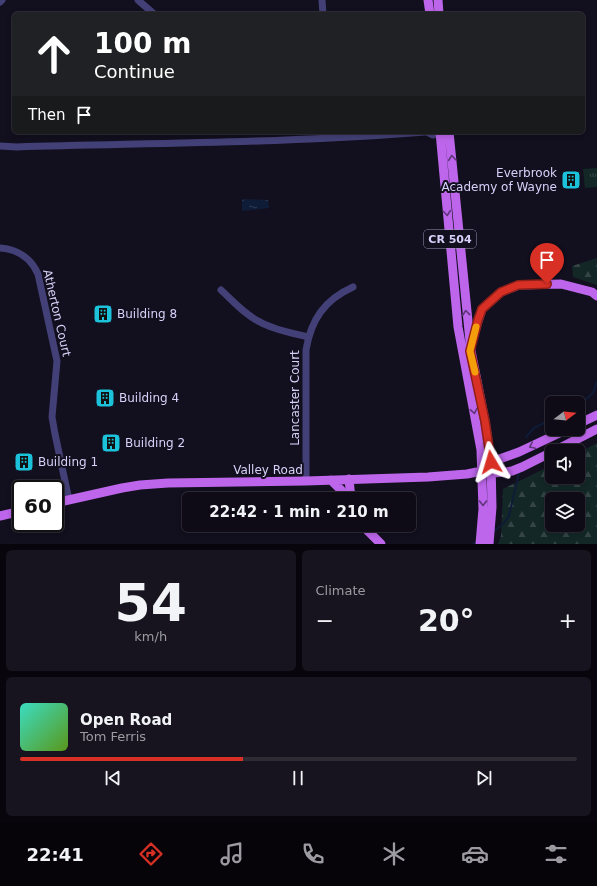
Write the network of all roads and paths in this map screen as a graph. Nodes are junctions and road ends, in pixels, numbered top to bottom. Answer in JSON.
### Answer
{"nodes":[{"id":1,"x":138,"y":0,"type":"edge"},
{"id":2,"x":322,"y":0,"type":"edge"},
{"id":3,"x":428,"y":0,"type":"edge"},
{"id":4,"x":438,"y":0,"type":"edge"},
{"id":5,"x":152,"y":12,"type":"edge"},
{"id":6,"x":324,"y":12,"type":"edge"},
{"id":7,"x":430,"y":12,"type":"edge"},
{"id":8,"x":439,"y":12,"type":"edge"},
{"id":9,"x":364,"y":134,"type":"edge"},
{"id":10,"x":439,"y":134,"type":"edge"},
{"id":11,"x":449,"y":134,"type":"edge"},
{"id":12,"x":333,"y":135,"type":"edge"},
{"id":13,"x":0,"y":146,"type":"edge"},
{"id":14,"x":0,"y":248,"type":"edge"},
{"id":15,"x":352,"y":288,"type":"dead end"},
{"id":16,"x":221,"y":290,"type":"dead end"},
{"id":17,"x":597,"y":296,"type":"edge"},
{"id":18,"x":308,"y":337,"type":"junction"},
{"id":19,"x":470,"y":351,"type":"junction"},
{"id":20,"x":596,"y":415,"type":"edge"},
{"id":21,"x":585,"y":420,"type":"edge"},
{"id":22,"x":597,"y":429,"type":"edge"},
{"id":23,"x":553,"y":436,"type":"edge"},
{"id":24,"x":568,"y":444,"type":"edge"},
{"id":25,"x":545,"y":456,"type":"edge"},
{"id":26,"x":491,"y":462,"type":"junction"},
{"id":27,"x":482,"y":471,"type":"junction"},
{"id":28,"x":492,"y":473,"type":"junction"},
{"id":29,"x":349,"y":479,"type":"junction"},
{"id":30,"x":331,"y":480,"type":"junction"},
{"id":31,"x":306,"y":481,"type":"junction"},
{"id":32,"x":342,"y":492,"type":"edge"},
{"id":33,"x":350,"y":492,"type":"edge"},
{"id":34,"x":69,"y":500,"type":"junction"},
{"id":35,"x":64,"y":501,"type":"edge"},
{"id":36,"x":12,"y":513,"type":"edge"},
{"id":37,"x":0,"y":516,"type":"edge"},
{"id":38,"x":369,"y":532,"type":"edge"},
{"id":39,"x":480,"y":539,"type":"edge"},
{"id":40,"x":490,"y":541,"type":"edge"},
{"id":41,"x":381,"y":544,"type":"edge"}],
"edges":[{"from":1,"to":5,"type":"street"},
{"from":2,"to":6,"type":"street"},
{"from":3,"to":7,"type":"main road"},
{"from":4,"to":8,"type":"main road"},
{"from":9,"to":12,"type":"street"},
{"from":10,"to":27,"type":"main road","number":"CR 504","one_way":true},
{"from":19,"to":11,"type":"main road","number":"CR 504","one_way":true},
{"from":12,"to":13,"type":"street"},
{"from":14,"to":34,"type":"street","name":"Atherton Court"},
{"from":15,"to":18,"type":"street","name":"Lancaster Court"},
{"from":16,"to":18,"type":"street"},
{"from":17,"to":19,"type":"main road"},
{"from":18,"to":31,"type":"street","name":"Lancaster Court"},
{"from":19,"to":26,"type":"main road","number":"CR 504"},
{"from":20,"to":21,"type":"main road"},
{"from":22,"to":24,"type":"main road","name":"Valley Road"},
{"from":23,"to":26,"type":"main road","one_way":true},
{"from":25,"to":28,"type":"main road","name":"Valley Road"},
{"from":26,"to":27,"type":"main road"},
{"from":26,"to":28,"type":"main road","number":"CR 504"},
{"from":27,"to":28,"type":"main road","name":"Valley Road"},
{"from":27,"to":29,"type":"main road","name":"Valley Road"},
{"from":27,"to":39,"type":"main road","number":"CR 504","one_way":true},
{"from":28,"to":40,"type":"main road","number":"CR 504"},
{"from":29,"to":30,"type":"main road","name":"Valley Road"},
{"from":29,"to":33,"type":"main road"},
{"from":30,"to":31,"type":"main road","name":"Valley Road"},
{"from":30,"to":32,"type":"main road"},
{"from":31,"to":34,"type":"main road","name":"Valley Road"},
{"from":34,"to":35,"type":"main road","name":"Valley Road"},
{"from":36,"to":37,"type":"main road"},
{"from":38,"to":41,"type":"main road"}]}
